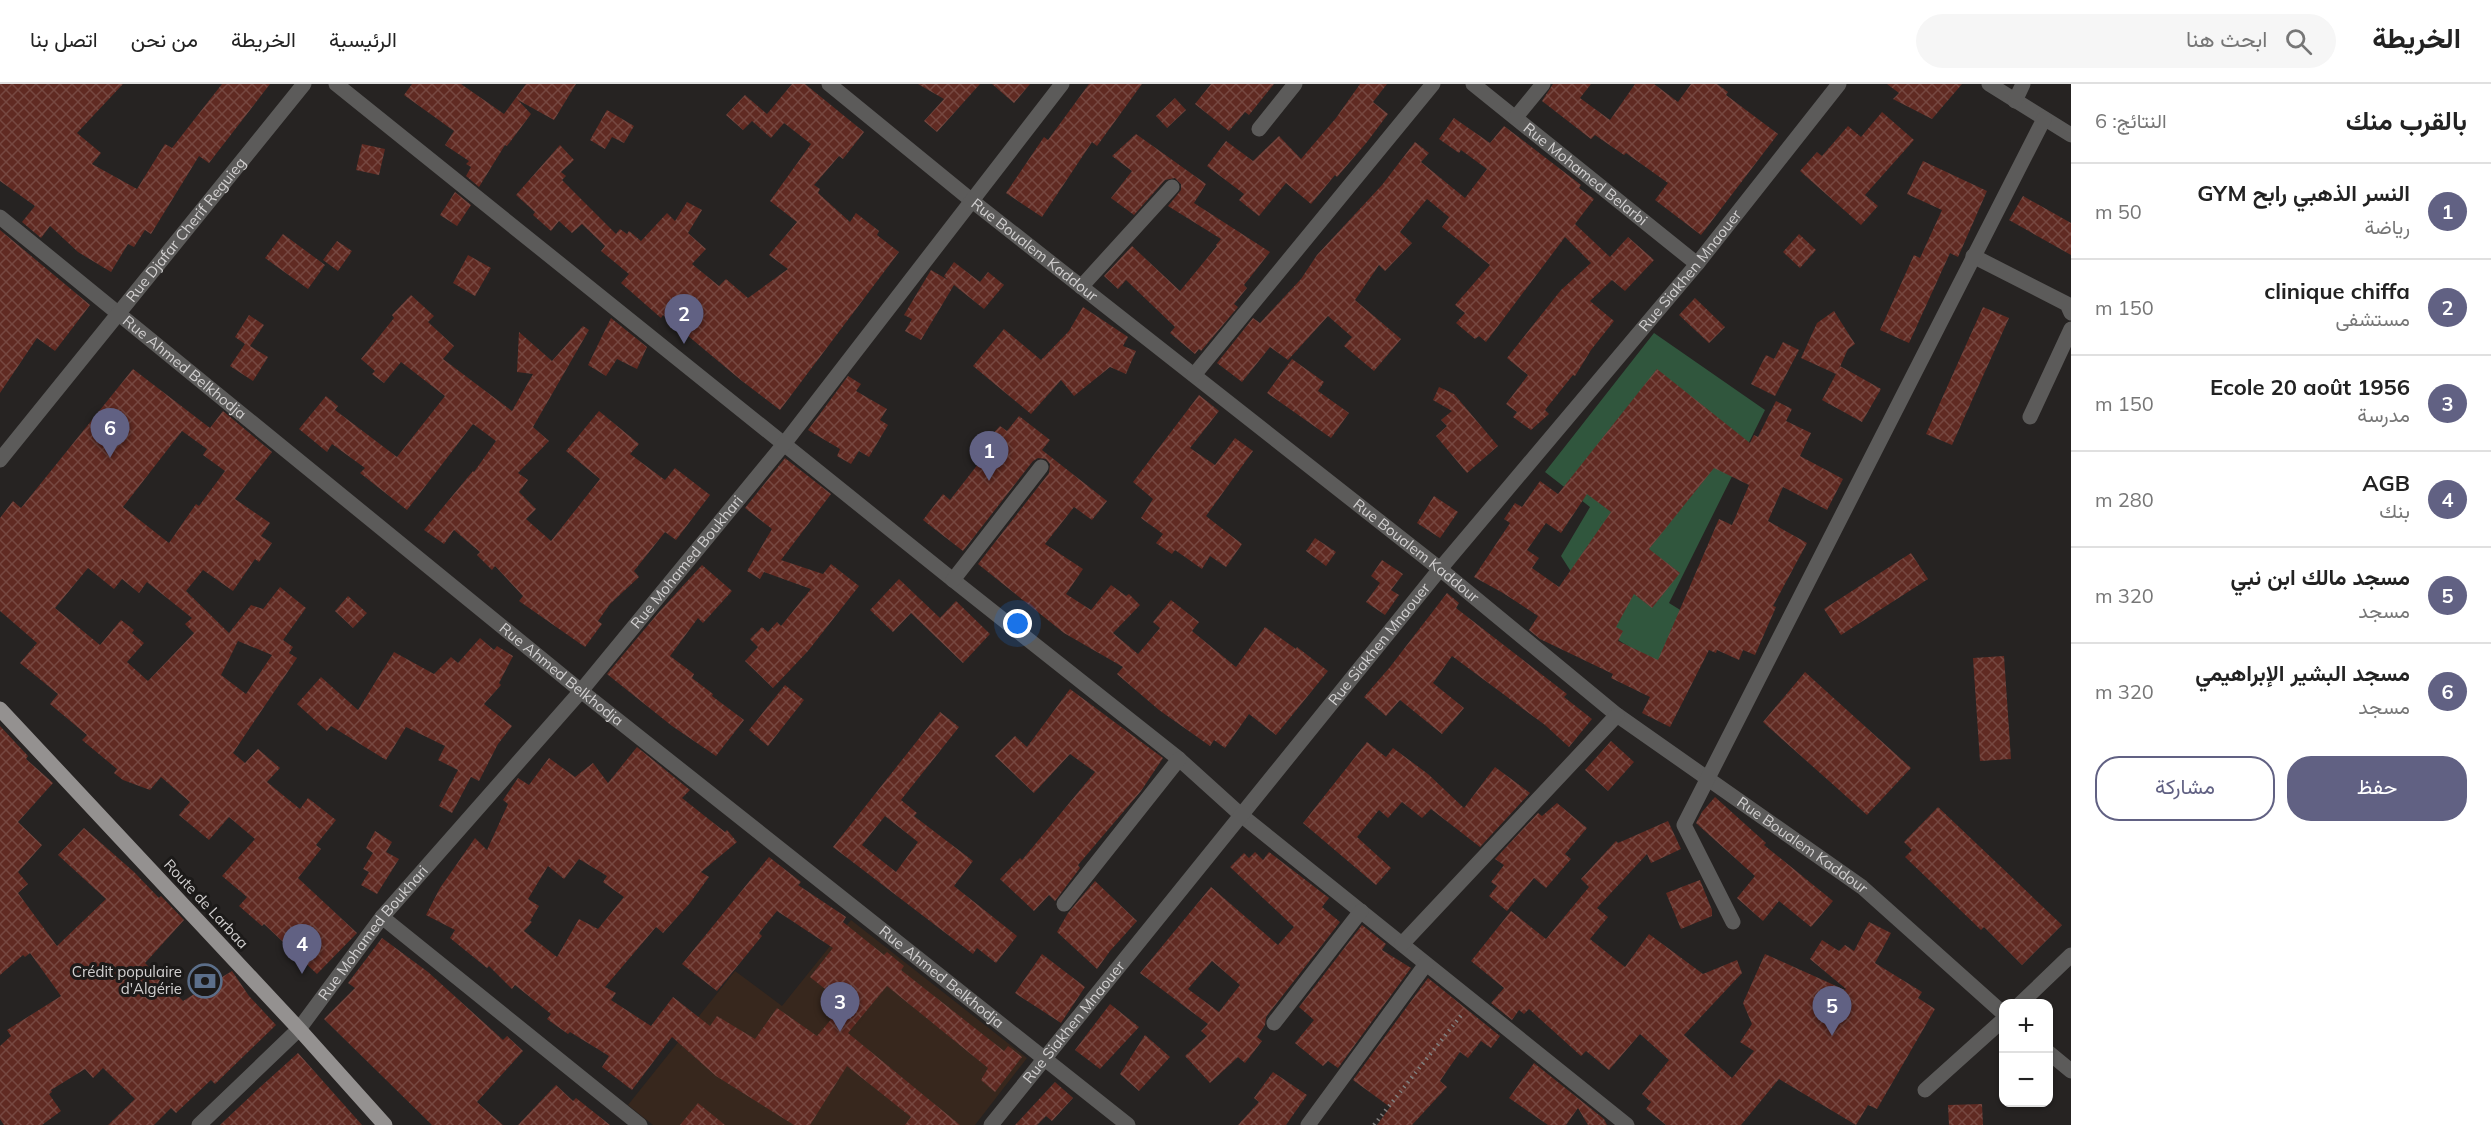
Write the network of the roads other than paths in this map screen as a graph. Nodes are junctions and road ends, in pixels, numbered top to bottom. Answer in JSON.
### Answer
{"nodes":[{"id":1,"x":304,"y":84,"type":"edge"},
{"id":2,"x":336,"y":84,"type":"edge"},
{"id":3,"x":829,"y":84,"type":"edge"},
{"id":4,"x":1062,"y":84,"type":"edge"},
{"id":5,"x":1295,"y":84,"type":"edge"},
{"id":6,"x":1433,"y":84,"type":"edge"},
{"id":7,"x":1473,"y":84,"type":"edge"},
{"id":8,"x":1543,"y":84,"type":"edge"},
{"id":9,"x":1839,"y":84,"type":"edge"},
{"id":10,"x":1989,"y":84,"type":"edge"},
{"id":11,"x":2023,"y":84,"type":"edge"},
{"id":12,"x":2014,"y":101,"type":"junction"},
{"id":13,"x":1516,"y":117,"type":"junction"},
{"id":14,"x":2044,"y":118,"type":"junction"},
{"id":15,"x":1259,"y":129,"type":"dead end"},
{"id":16,"x":2071,"y":135,"type":"edge"},
{"id":17,"x":1172,"y":187,"type":"dead end"},
{"id":18,"x":971,"y":200,"type":"junction"},
{"id":19,"x":0,"y":217,"type":"edge"},
{"id":20,"x":1974,"y":255,"type":"junction"},
{"id":21,"x":1697,"y":264,"type":"junction"},
{"id":22,"x":1081,"y":287,"type":"junction"},
{"id":23,"x":2071,"y":313,"type":"edge"},
{"id":24,"x":118,"y":314,"type":"junction"},
{"id":25,"x":2071,"y":328,"type":"edge"},
{"id":26,"x":1194,"y":375,"type":"junction"},
{"id":27,"x":2030,"y":417,"type":"dead end"},
{"id":28,"x":784,"y":444,"type":"junction"},
{"id":29,"x":0,"y":460,"type":"edge"},
{"id":30,"x":1041,"y":467,"type":"dead end"},
{"id":31,"x":1440,"y":569,"type":"junction"},
{"id":32,"x":952,"y":580,"type":"junction"},
{"id":33,"x":581,"y":691,"type":"junction"},
{"id":34,"x":0,"y":709,"type":"edge"},
{"id":35,"x":1617,"y":715,"type":"junction"},
{"id":36,"x":1179,"y":759,"type":"junction"},
{"id":37,"x":1706,"y":779,"type":"junction"},
{"id":38,"x":1241,"y":815,"type":"junction"},
{"id":39,"x":1064,"y":904,"type":"dead end"},
{"id":40,"x":1361,"y":911,"type":"junction"},
{"id":41,"x":382,"y":917,"type":"junction"},
{"id":42,"x":1733,"y":922,"type":"dead end"},
{"id":43,"x":1402,"y":944,"type":"junction"},
{"id":44,"x":2071,"y":955,"type":"edge"},
{"id":45,"x":1426,"y":964,"type":"junction"},
{"id":46,"x":2025,"y":999,"type":"edge"},
{"id":47,"x":1999,"y":1010,"type":"edge"},
{"id":48,"x":1274,"y":1023,"type":"dead end"},
{"id":49,"x":1999,"y":1023,"type":"edge"},
{"id":50,"x":299,"y":1029,"type":"junction"},
{"id":51,"x":2050,"y":1053,"type":"edge"},
{"id":52,"x":1046,"y":1060,"type":"junction"},
{"id":53,"x":2071,"y":1071,"type":"edge"},
{"id":54,"x":1925,"y":1090,"type":"dead end"},
{"id":55,"x":199,"y":1125,"type":"edge"},
{"id":56,"x":385,"y":1125,"type":"edge"},
{"id":57,"x":640,"y":1125,"type":"edge"},
{"id":58,"x":991,"y":1125,"type":"edge"},
{"id":59,"x":1128,"y":1125,"type":"edge"},
{"id":60,"x":1308,"y":1125,"type":"edge"},
{"id":61,"x":1627,"y":1125,"type":"edge"}],
"edges":[{"from":1,"to":24,"type":"street","name":"Rue Djafar Cherif Reguieg"},
{"from":2,"to":28,"type":"street"},
{"from":3,"to":18,"type":"street","name":"Rue Boualem Kaddour"},
{"from":4,"to":18,"type":"street","name":"Rue Mohamed Boukhari"},
{"from":5,"to":15,"type":"street"},
{"from":6,"to":26,"type":"street"},
{"from":7,"to":13,"type":"street","name":"Rue Mohamed Belarbi"},
{"from":8,"to":13,"type":"street"},
{"from":9,"to":21,"type":"street","name":"Rue Siakhen Mnaouer"},
{"from":10,"to":12,"type":"street"},
{"from":11,"to":12,"type":"street"},
{"from":12,"to":14,"type":"street"},
{"from":13,"to":21,"type":"street","name":"Rue Mohamed Belarbi"},
{"from":14,"to":16,"type":"street"},
{"from":14,"to":20,"type":"street"},
{"from":17,"to":22,"type":"street"},
{"from":18,"to":22,"type":"street","name":"Rue Boualem Kaddour"},
{"from":18,"to":28,"type":"street","name":"Rue Mohamed Boukhari"},
{"from":19,"to":24,"type":"street","name":"Rue Ahmed Belkhodja"},
{"from":20,"to":23,"type":"street"},
{"from":20,"to":37,"type":"street"},
{"from":21,"to":31,"type":"street","name":"Rue Siakhen Mnaouer"},
{"from":22,"to":26,"type":"street","name":"Rue Boualem Kaddour"},
{"from":24,"to":29,"type":"street","name":"Rue Djafar Cherif Reguieg"},
{"from":24,"to":33,"type":"street","name":"Rue Ahmed Belkhodja"},
{"from":25,"to":27,"type":"street"},
{"from":26,"to":31,"type":"street","name":"Rue Boualem Kaddour"},
{"from":28,"to":32,"type":"street"},
{"from":28,"to":33,"type":"street","name":"Rue Mohamed Boukhari"},
{"from":30,"to":32,"type":"street"},
{"from":31,"to":35,"type":"street","name":"Rue Boualem Kaddour"},
{"from":31,"to":38,"type":"street","name":"Rue Siakhen Mnaouer"},
{"from":32,"to":36,"type":"street"},
{"from":33,"to":41,"type":"street","name":"Rue Mohamed Boukhari"},
{"from":33,"to":52,"type":"street","name":"Rue Ahmed Belkhodja"},
{"from":34,"to":50,"type":"main road","name":"Route de Larbaa"},
{"from":35,"to":37,"type":"street","name":"Rue Boualem Kaddour"},
{"from":35,"to":43,"type":"street"},
{"from":36,"to":38,"type":"street"},
{"from":36,"to":39,"type":"street"},
{"from":37,"to":42,"type":"street"},
{"from":37,"to":47,"type":"street","name":"Rue Boualem Kaddour"},
{"from":38,"to":40,"type":"street"},
{"from":38,"to":52,"type":"street","name":"Rue Siakhen Mnaouer"},
{"from":40,"to":43,"type":"street"},
{"from":40,"to":48,"type":"street"},
{"from":41,"to":50,"type":"street","name":"Rue Mohamed Boukhari"},
{"from":41,"to":57,"type":"street"},
{"from":43,"to":45,"type":"street"},
{"from":44,"to":46,"type":"street"},
{"from":45,"to":60,"type":"street"},
{"from":45,"to":61,"type":"street"},
{"from":49,"to":54,"type":"street"},
{"from":50,"to":55,"type":"street","name":"Rue Mohamed Boukhari"},
{"from":50,"to":56,"type":"main road","name":"Route de Larbaa"},
{"from":51,"to":53,"type":"street"},
{"from":52,"to":58,"type":"street","name":"Rue Siakhen Mnaouer"},
{"from":52,"to":59,"type":"street","name":"Rue Ahmed Belkhodja"}]}
